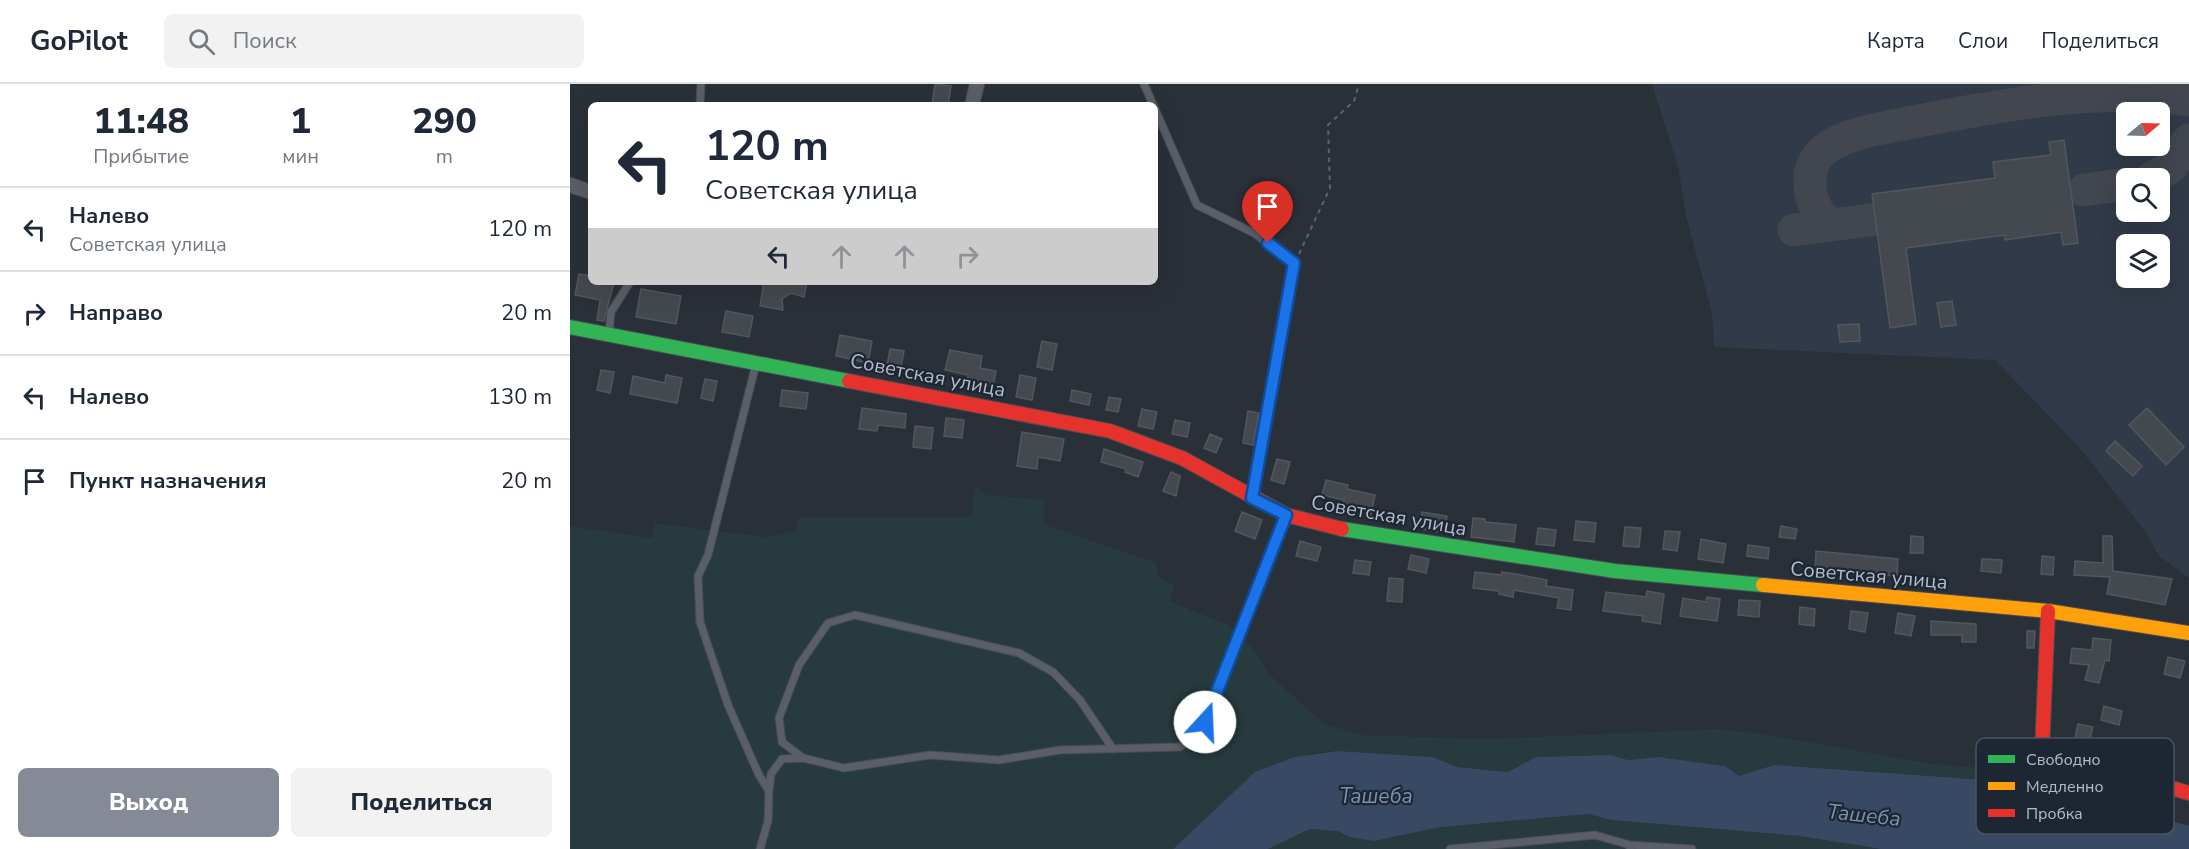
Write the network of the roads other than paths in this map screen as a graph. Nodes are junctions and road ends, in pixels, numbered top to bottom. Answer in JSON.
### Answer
{"nodes":[{"id":1,"x":701,"y":84,"type":"edge"},
{"id":2,"x":977,"y":84,"type":"edge"},
{"id":3,"x":1144,"y":84,"type":"edge"},
{"id":4,"x":700,"y":102,"type":"edge"},
{"id":5,"x":973,"y":102,"type":"edge"},
{"id":6,"x":1152,"y":102,"type":"edge"},
{"id":7,"x":1158,"y":116,"type":"edge"},
{"id":8,"x":570,"y":185,"type":"edge"},
{"id":9,"x":588,"y":191,"type":"edge"},
{"id":10,"x":628,"y":285,"type":"edge"},
{"id":11,"x":570,"y":327,"type":"edge"},
{"id":12,"x":609,"y":333,"type":"junction"},
{"id":13,"x":756,"y":362,"type":"junction"},
{"id":14,"x":1252,"y":498,"type":"junction"},
{"id":15,"x":1286,"y":515,"type":"junction"},
{"id":16,"x":2048,"y":611,"type":"junction"},
{"id":17,"x":2188,"y":631,"type":"edge"},
{"id":18,"x":2043,"y":738,"type":"edge"},
{"id":19,"x":1113,"y":749,"type":"junction"},
{"id":20,"x":802,"y":758,"type":"junction"},
{"id":21,"x":2174,"y":790,"type":"edge"},
{"id":22,"x":769,"y":791,"type":"junction"},
{"id":23,"x":2189,"y":794,"type":"edge"},
{"id":24,"x":1630,"y":847,"type":"edge"},
{"id":25,"x":760,"y":849,"type":"edge"},
{"id":26,"x":1450,"y":849,"type":"edge"},
{"id":27,"x":1692,"y":849,"type":"edge"}],
"edges":[{"from":1,"to":4,"type":"lane"},
{"from":2,"to":5,"type":"street"},
{"from":3,"to":6,"type":"lane"},
{"from":7,"to":14,"type":"lane"},
{"from":8,"to":9,"type":"street"},
{"from":10,"to":12,"type":"lane"},
{"from":11,"to":12,"type":"street","name":"Советская улица"},
{"from":12,"to":13,"type":"street","name":"Советская улица"},
{"from":13,"to":14,"type":"street","name":"Советская улица"},
{"from":13,"to":22,"type":"lane"},
{"from":14,"to":15,"type":"street","name":"Советская улица"},
{"from":15,"to":16,"type":"street","name":"Советская улица"},
{"from":15,"to":19,"type":"lane"},
{"from":16,"to":17,"type":"street","name":"Советская улица"},
{"from":16,"to":18,"type":"street"},
{"from":19,"to":20,"type":"lane"},
{"from":19,"to":20,"type":"lane"},
{"from":20,"to":22,"type":"lane"},
{"from":21,"to":23,"type":"street"},
{"from":22,"to":25,"type":"lane"},
{"from":24,"to":26,"type":"lane"},
{"from":24,"to":27,"type":"lane"}]}
